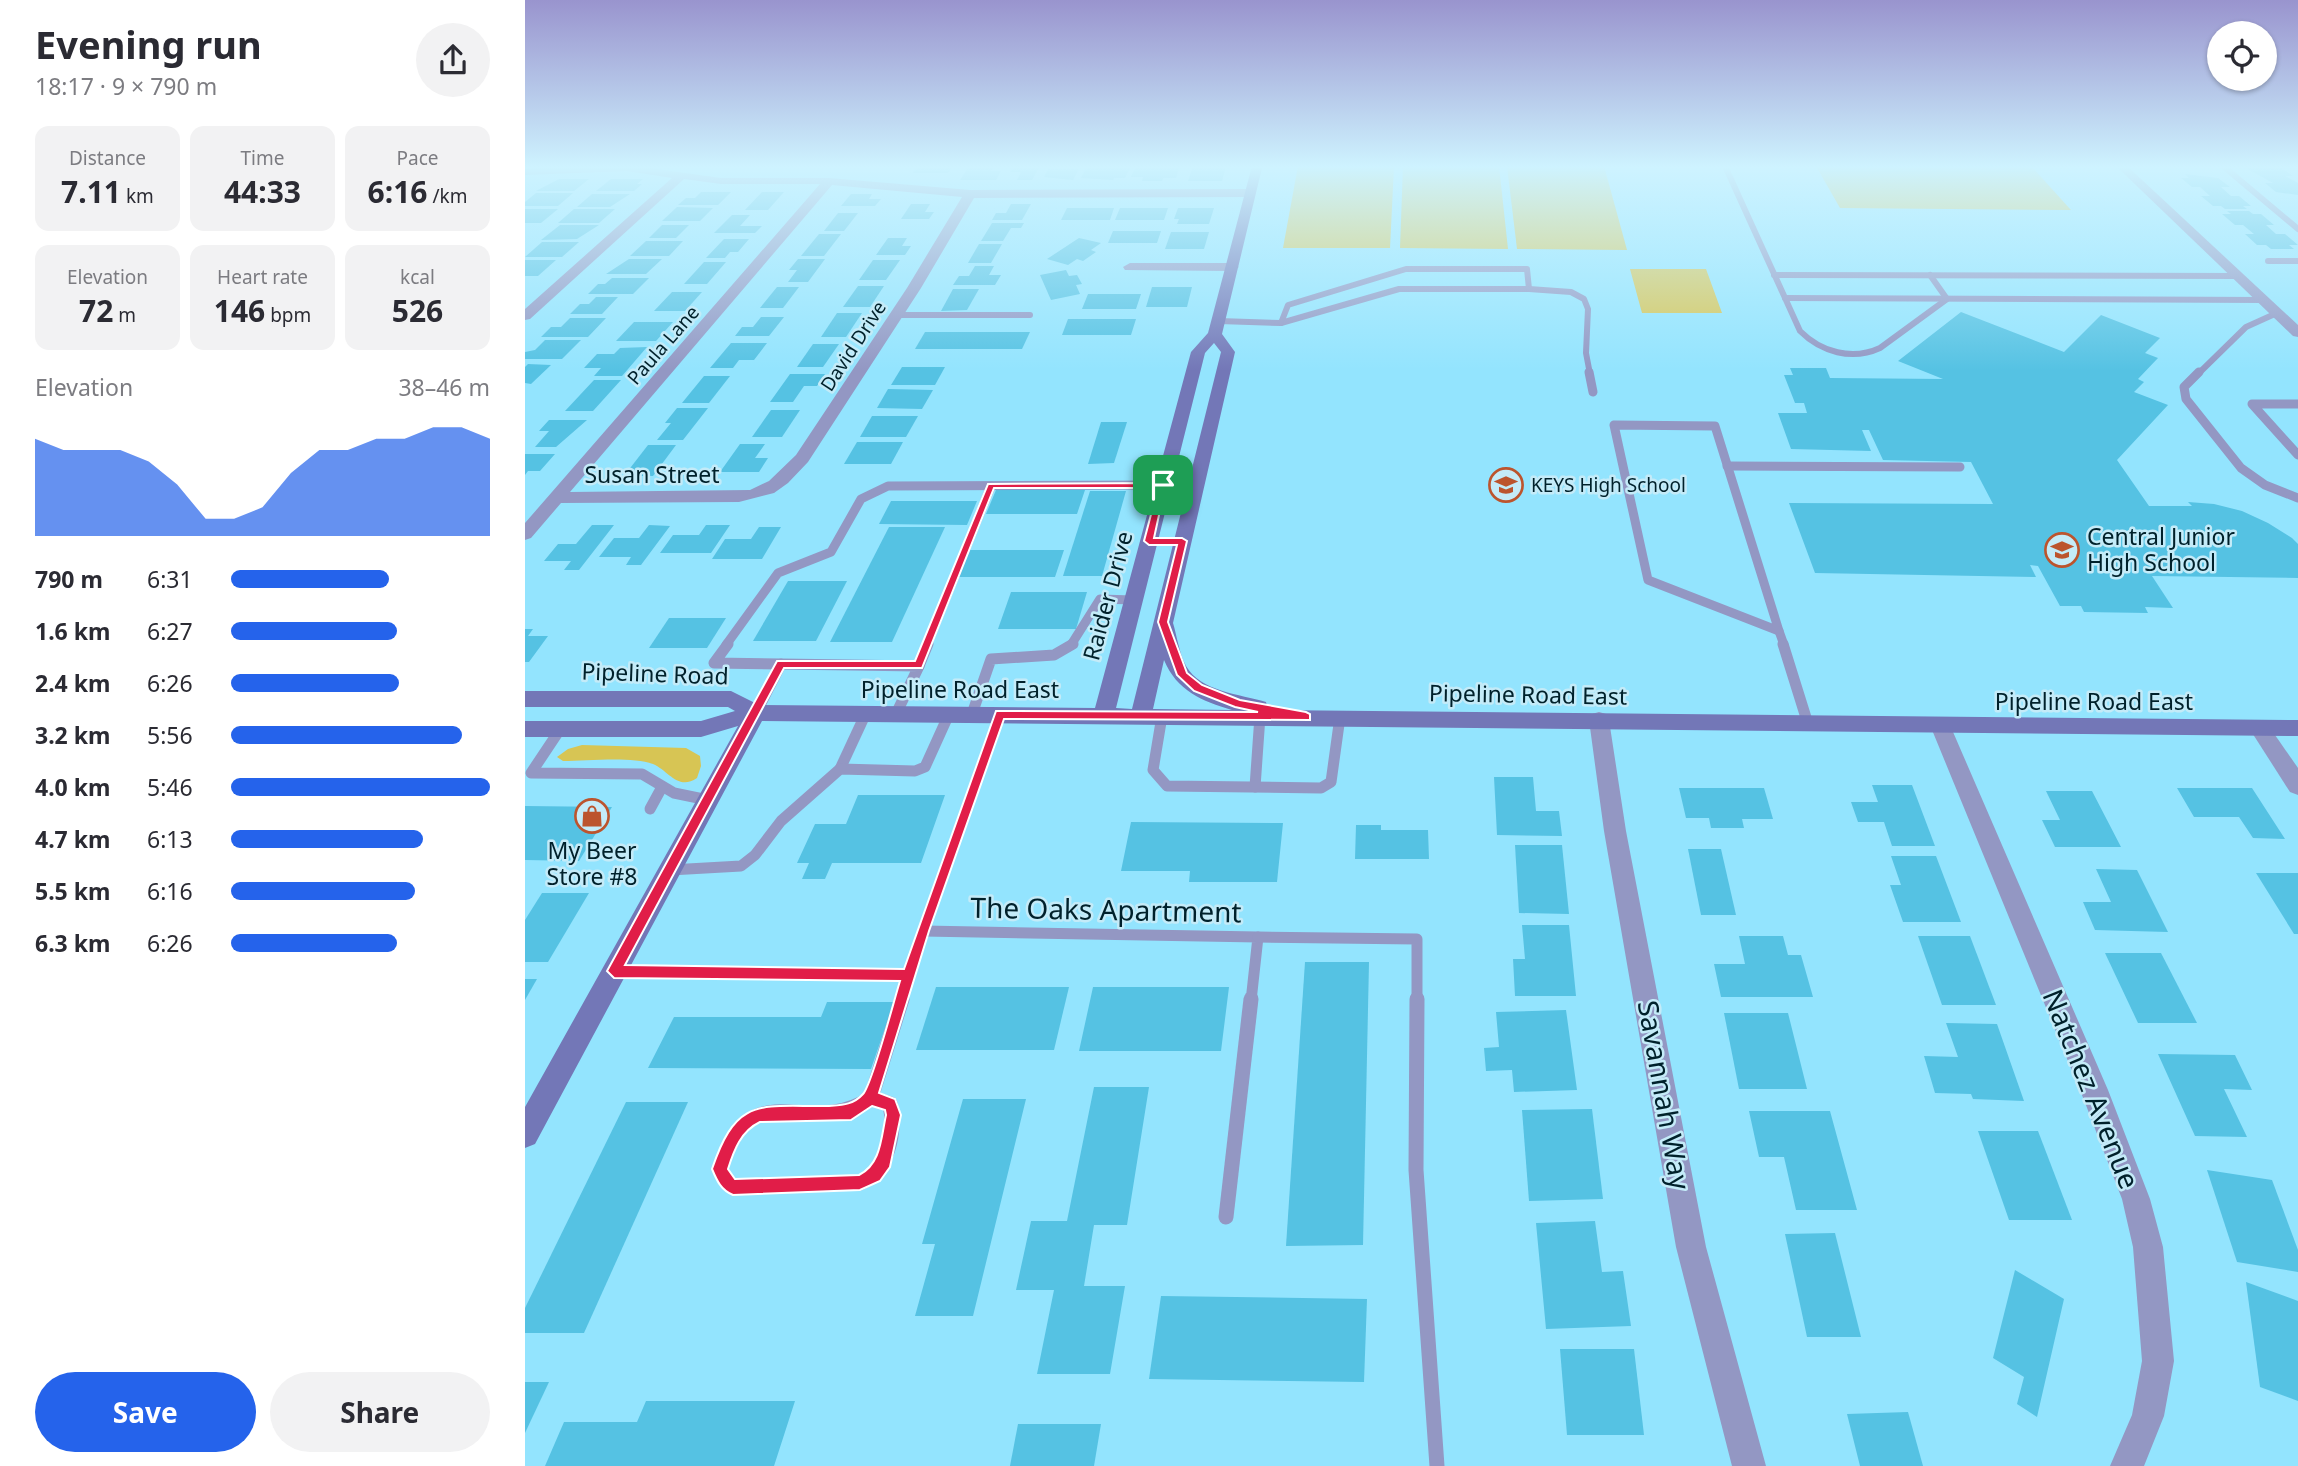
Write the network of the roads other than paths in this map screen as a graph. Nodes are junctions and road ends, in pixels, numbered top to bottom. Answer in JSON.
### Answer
{"nodes":[{"id":1,"x":616,"y":234,"type":"edge"},
{"id":2,"x":783,"y":234,"type":"edge"},
{"id":3,"x":946,"y":234,"type":"edge"},
{"id":4,"x":1240,"y":234,"type":"edge"},
{"id":5,"x":1756,"y":234,"type":"edge"},
{"id":6,"x":2194,"y":234,"type":"edge"},
{"id":7,"x":2268,"y":261,"type":"dead end"},
{"id":8,"x":2298,"y":261,"type":"edge"},
{"id":9,"x":1130,"y":267,"type":"dead end"},
{"id":10,"x":1232,"y":267,"type":"junction"},
{"id":11,"x":1774,"y":275,"type":"junction"},
{"id":12,"x":1930,"y":275,"type":"junction"},
{"id":13,"x":2239,"y":276,"type":"junction"},
{"id":14,"x":1529,"y":289,"type":"junction"},
{"id":15,"x":1785,"y":298,"type":"junction"},
{"id":16,"x":1947,"y":299,"type":"junction"},
{"id":17,"x":2263,"y":300,"type":"junction"},
{"id":18,"x":2277,"y":313,"type":"junction"},
{"id":19,"x":897,"y":315,"type":"junction"},
{"id":20,"x":1030,"y":315,"type":"dead end"},
{"id":21,"x":525,"y":316,"type":"edge"},
{"id":22,"x":1281,"y":323,"type":"junction"},
{"id":23,"x":1217,"y":327,"type":"junction"},
{"id":24,"x":2298,"y":333,"type":"edge"},
{"id":25,"x":1593,"y":392,"type":"dead end"},
{"id":26,"x":2298,"y":404,"type":"edge"},
{"id":27,"x":2298,"y":455,"type":"edge"},
{"id":28,"x":1727,"y":466,"type":"junction"},
{"id":29,"x":1960,"y":467,"type":"dead end"},
{"id":30,"x":1163,"y":485,"type":"junction"},
{"id":31,"x":991,"y":486,"type":"junction"},
{"id":32,"x":747,"y":496,"type":"joint"},
{"id":33,"x":557,"y":498,"type":"junction"},
{"id":34,"x":2298,"y":498,"type":"edge"},
{"id":35,"x":525,"y":534,"type":"edge"},
{"id":36,"x":1149,"y":541,"type":"junction"},
{"id":37,"x":1182,"y":541,"type":"junction"},
{"id":38,"x":1133,"y":600,"type":"junction"},
{"id":39,"x":1163,"y":622,"type":"junction"},
{"id":40,"x":1779,"y":631,"type":"junction"},
{"id":41,"x":781,"y":664,"type":"junction"},
{"id":42,"x":919,"y":666,"type":"junction"},
{"id":43,"x":525,"y":699,"type":"edge"},
{"id":44,"x":757,"y":713,"type":"junction"},
{"id":45,"x":866,"y":713,"type":"junction"},
{"id":46,"x":896,"y":714,"type":"junction"},
{"id":47,"x":949,"y":714,"type":"junction"},
{"id":48,"x":972,"y":714,"type":"junction"},
{"id":49,"x":1000,"y":715,"type":"junction"},
{"id":50,"x":1104,"y":715,"type":"junction"},
{"id":51,"x":1152,"y":716,"type":"junction"},
{"id":52,"x":1260,"y":716,"type":"junction"},
{"id":53,"x":1306,"y":717,"type":"junction"},
{"id":54,"x":1340,"y":717,"type":"junction"},
{"id":55,"x":1599,"y":720,"type":"junction"},
{"id":56,"x":1808,"y":724,"type":"junction"},
{"id":57,"x":1940,"y":725,"type":"junction"},
{"id":58,"x":561,"y":728,"type":"junction"},
{"id":59,"x":2259,"y":728,"type":"junction"},
{"id":60,"x":2298,"y":728,"type":"edge"},
{"id":61,"x":525,"y":729,"type":"edge"},
{"id":62,"x":840,"y":769,"type":"junction"},
{"id":63,"x":528,"y":773,"type":"edge"},
{"id":64,"x":2298,"y":786,"type":"edge"},
{"id":65,"x":662,"y":787,"type":"junction"},
{"id":66,"x":1255,"y":787,"type":"junction"},
{"id":67,"x":708,"y":800,"type":"junction"},
{"id":68,"x":650,"y":809,"type":"dead end"},
{"id":69,"x":670,"y":870,"type":"junction"},
{"id":70,"x":923,"y":931,"type":"junction"},
{"id":71,"x":1258,"y":937,"type":"junction"},
{"id":72,"x":614,"y":971,"type":"junction"},
{"id":73,"x":909,"y":975,"type":"junction"},
{"id":74,"x":871,"y":1098,"type":"junction"},
{"id":75,"x":525,"y":1134,"type":"edge"},
{"id":76,"x":1226,"y":1217,"type":"dead end"},
{"id":77,"x":1437,"y":1466,"type":"edge"},
{"id":78,"x":1749,"y":1466,"type":"edge"},
{"id":79,"x":2127,"y":1466,"type":"edge"}],
"edges":[{"from":1,"to":21,"type":"street"},
{"from":2,"to":33,"type":"street","name":"Paula Lane"},
{"from":3,"to":19,"type":"street","name":"David Drive"},
{"from":4,"to":10,"type":"main road","name":"Raider Drive"},
{"from":5,"to":11,"type":"lane"},
{"from":6,"to":13,"type":"street"},
{"from":7,"to":8,"type":"lane"},
{"from":9,"to":10,"type":"street"},
{"from":10,"to":23,"type":"main road","name":"Raider Drive"},
{"from":11,"to":12,"type":"lane"},
{"from":11,"to":15,"type":"lane"},
{"from":12,"to":13,"type":"lane"},
{"from":12,"to":16,"type":"lane"},
{"from":13,"to":17,"type":"street"},
{"from":14,"to":22,"type":"lane"},
{"from":14,"to":22,"type":"lane"},
{"from":14,"to":25,"type":"lane"},
{"from":15,"to":16,"type":"lane"},
{"from":15,"to":16,"type":"lane"},
{"from":16,"to":17,"type":"lane"},
{"from":17,"to":18,"type":"street"},
{"from":18,"to":24,"type":"street"},
{"from":18,"to":34,"type":"lane"},
{"from":19,"to":20,"type":"lane"},
{"from":19,"to":32,"type":"street","name":"David Drive"},
{"from":22,"to":23,"type":"lane"},
{"from":23,"to":30,"type":"main road","name":"Raider Drive"},
{"from":23,"to":37,"type":"main road"},
{"from":26,"to":27,"type":"lane"},
{"from":28,"to":29,"type":"lane"},
{"from":28,"to":40,"type":"lane"},
{"from":28,"to":40,"type":"lane"},
{"from":30,"to":31,"type":"lane"},
{"from":30,"to":36,"type":"main road","name":"Raider Drive"},
{"from":31,"to":41,"type":"lane"},
{"from":31,"to":42,"type":"lane"},
{"from":32,"to":33,"type":"street","name":"Susan Street"},
{"from":33,"to":35,"type":"street","name":"Paula Lane"},
{"from":36,"to":37,"type":"main road"},
{"from":36,"to":38,"type":"main road","name":"Raider Drive"},
{"from":37,"to":39,"type":"main road"},
{"from":38,"to":48,"type":"lane"},
{"from":38,"to":50,"type":"main road","name":"Raider Drive"},
{"from":39,"to":51,"type":"main road"},
{"from":39,"to":53,"type":"main road"},
{"from":40,"to":56,"type":"lane"},
{"from":41,"to":42,"type":"lane"},
{"from":41,"to":44,"type":"lane"},
{"from":42,"to":46,"type":"lane"},
{"from":43,"to":44,"type":"main road","name":"Pipeline Road"},
{"from":44,"to":45,"type":"main road","name":"Pipeline Road East"},
{"from":44,"to":58,"type":"main road","name":"Pipeline Road"},
{"from":44,"to":67,"type":"main road"},
{"from":45,"to":46,"type":"main road","name":"Pipeline Road East"},
{"from":45,"to":62,"type":"lane"},
{"from":46,"to":47,"type":"main road","name":"Pipeline Road East"},
{"from":47,"to":48,"type":"main road","name":"Pipeline Road East"},
{"from":47,"to":62,"type":"lane"},
{"from":48,"to":49,"type":"main road","name":"Pipeline Road East"},
{"from":49,"to":50,"type":"main road","name":"Pipeline Road East"},
{"from":49,"to":70,"type":"lane","name":"The Oaks Apartment"},
{"from":50,"to":51,"type":"main road","name":"Pipeline Road East"},
{"from":51,"to":52,"type":"main road","name":"Pipeline Road East"},
{"from":51,"to":66,"type":"lane"},
{"from":52,"to":53,"type":"main road","name":"Pipeline Road East"},
{"from":52,"to":66,"type":"lane"},
{"from":53,"to":54,"type":"main road","name":"Pipeline Road East"},
{"from":54,"to":55,"type":"main road","name":"Pipeline Road East"},
{"from":54,"to":66,"type":"lane"},
{"from":55,"to":56,"type":"main road","name":"Pipeline Road East"},
{"from":55,"to":78,"type":"street","name":"Savannah Way"},
{"from":56,"to":57,"type":"main road","name":"Pipeline Road East"},
{"from":57,"to":59,"type":"main road","name":"Pipeline Road East"},
{"from":57,"to":79,"type":"street","name":"Natchez Avenue"},
{"from":58,"to":61,"type":"main road","name":"Pipeline Road"},
{"from":58,"to":63,"type":"lane"},
{"from":59,"to":60,"type":"main road","name":"Pipeline Road East"},
{"from":59,"to":64,"type":"street"},
{"from":62,"to":69,"type":"lane"},
{"from":63,"to":65,"type":"lane"},
{"from":65,"to":67,"type":"lane"},
{"from":65,"to":68,"type":"lane"},
{"from":67,"to":69,"type":"main road"},
{"from":69,"to":72,"type":"main road"},
{"from":70,"to":71,"type":"lane","name":"The Oaks Apartment"},
{"from":70,"to":73,"type":"lane","name":"The Oaks Apartment"},
{"from":71,"to":76,"type":"lane","name":"The Oaks Apartment"},
{"from":71,"to":77,"type":"lane"},
{"from":72,"to":73,"type":"lane"},
{"from":72,"to":75,"type":"main road"},
{"from":73,"to":74,"type":"lane","name":"The Oaks Apartment"},
{"from":74,"to":74,"type":"lane"}]}
